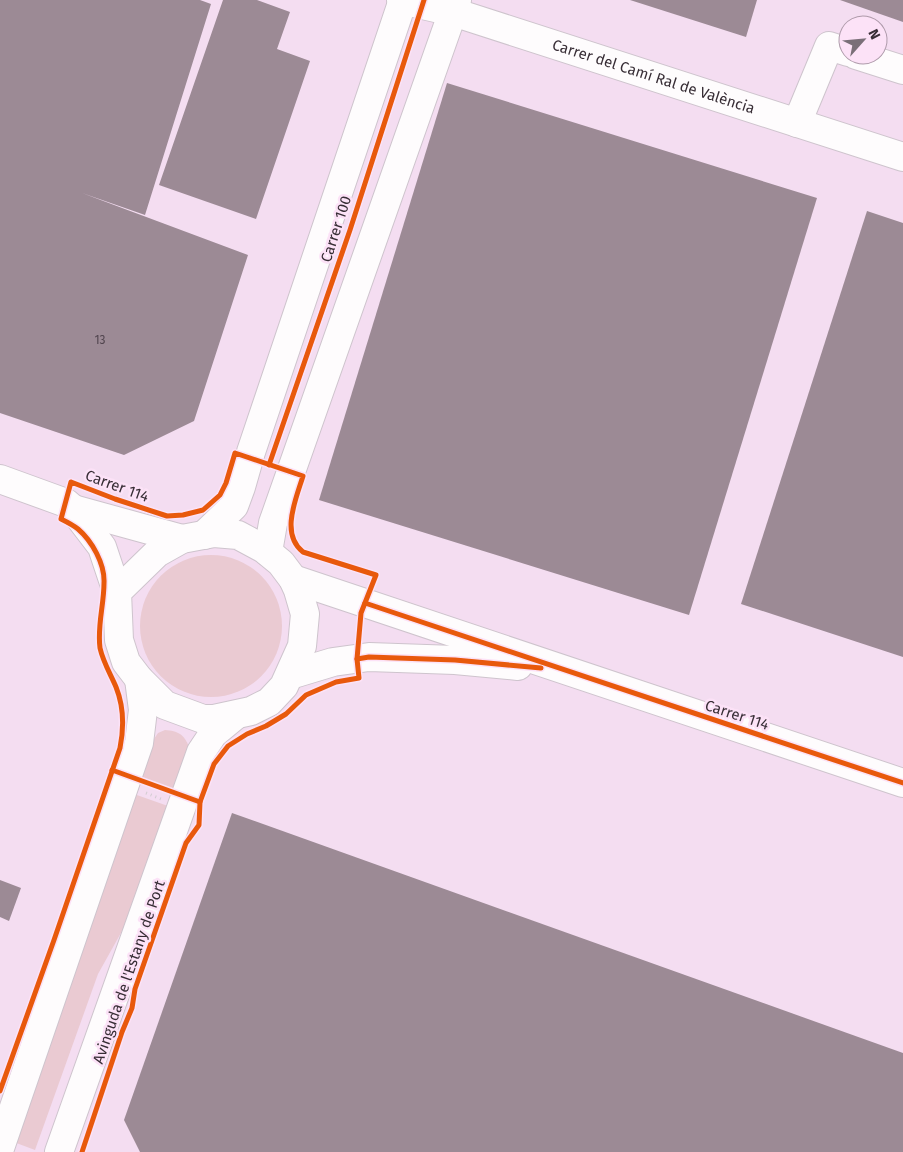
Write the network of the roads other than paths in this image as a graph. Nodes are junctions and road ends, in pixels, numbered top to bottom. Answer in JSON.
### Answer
{"nodes":[{"id":1,"x":402,"y":0,"type":"edge"},
{"id":2,"x":455,"y":6,"type":"edge"},
{"id":3,"x":838,"y":49,"type":"edge"},
{"id":4,"x":887,"y":65,"type":"edge"},
{"id":5,"x":903,"y":70,"type":"edge"},
{"id":6,"x":797,"y":123,"type":"junction"},
{"id":7,"x":903,"y":158,"type":"edge"},
{"id":8,"x":0,"y":479,"type":"edge"},
{"id":9,"x":72,"y":509,"type":"junction"},
{"id":10,"x":193,"y":537,"type":"junction"},
{"id":11,"x":268,"y":552,"type":"junction"},
{"id":12,"x":299,"y":581,"type":"junction"},
{"id":13,"x":117,"y":592,"type":"junction"},
{"id":14,"x":564,"y":670,"type":"junction"},
{"id":15,"x":290,"y":675,"type":"junction"},
{"id":16,"x":139,"y":679,"type":"junction"},
{"id":17,"x":236,"y":715,"type":"junction"},
{"id":18,"x":903,"y":783,"type":"edge"},
{"id":19,"x":109,"y":1010,"type":"junction"},
{"id":20,"x":0,"y":1148,"type":"edge"},
{"id":21,"x":42,"y":1152,"type":"edge"},
{"id":22,"x":59,"y":1152,"type":"edge"}],
"edges":[{"from":1,"to":2,"type":"street","name":"Carrer del Camí Ral de València"},
{"from":1,"to":10,"type":"street","name":"Carrer 100"},
{"from":2,"to":6,"type":"street","name":"Carrer del Camí Ral de València"},
{"from":2,"to":11,"type":"street"},
{"from":3,"to":6,"type":"street"},
{"from":4,"to":5,"type":"street"},
{"from":6,"to":7,"type":"street","name":"Carrer del Camí Ral de València"},
{"from":8,"to":9,"type":"street","name":"Carrer 114"},
{"from":9,"to":10,"type":"street","name":"Carrer 114"},
{"from":9,"to":13,"type":"street","name":"Carrer 114"},
{"from":10,"to":11,"type":"street"},
{"from":10,"to":13,"type":"street","name":"Carrer 100"},
{"from":11,"to":12,"type":"street"},
{"from":12,"to":14,"type":"street","name":"Carrer 114"},
{"from":12,"to":15,"type":"street"},
{"from":13,"to":16,"type":"street","name":"Carrer 114"},
{"from":14,"to":15,"type":"street","name":"Carrer 114"},
{"from":14,"to":18,"type":"street","name":"Carrer 114"},
{"from":15,"to":17,"type":"street"},
{"from":16,"to":17,"type":"street","name":"Carrer 114"},
{"from":16,"to":20,"type":"street"},
{"from":17,"to":19,"type":"street","name":"Avinguda de l'Estany de Port"},
{"from":19,"to":21,"type":"street"},
{"from":19,"to":22,"type":"street","name":"Avinguda de l'Estany de Port"}]}
